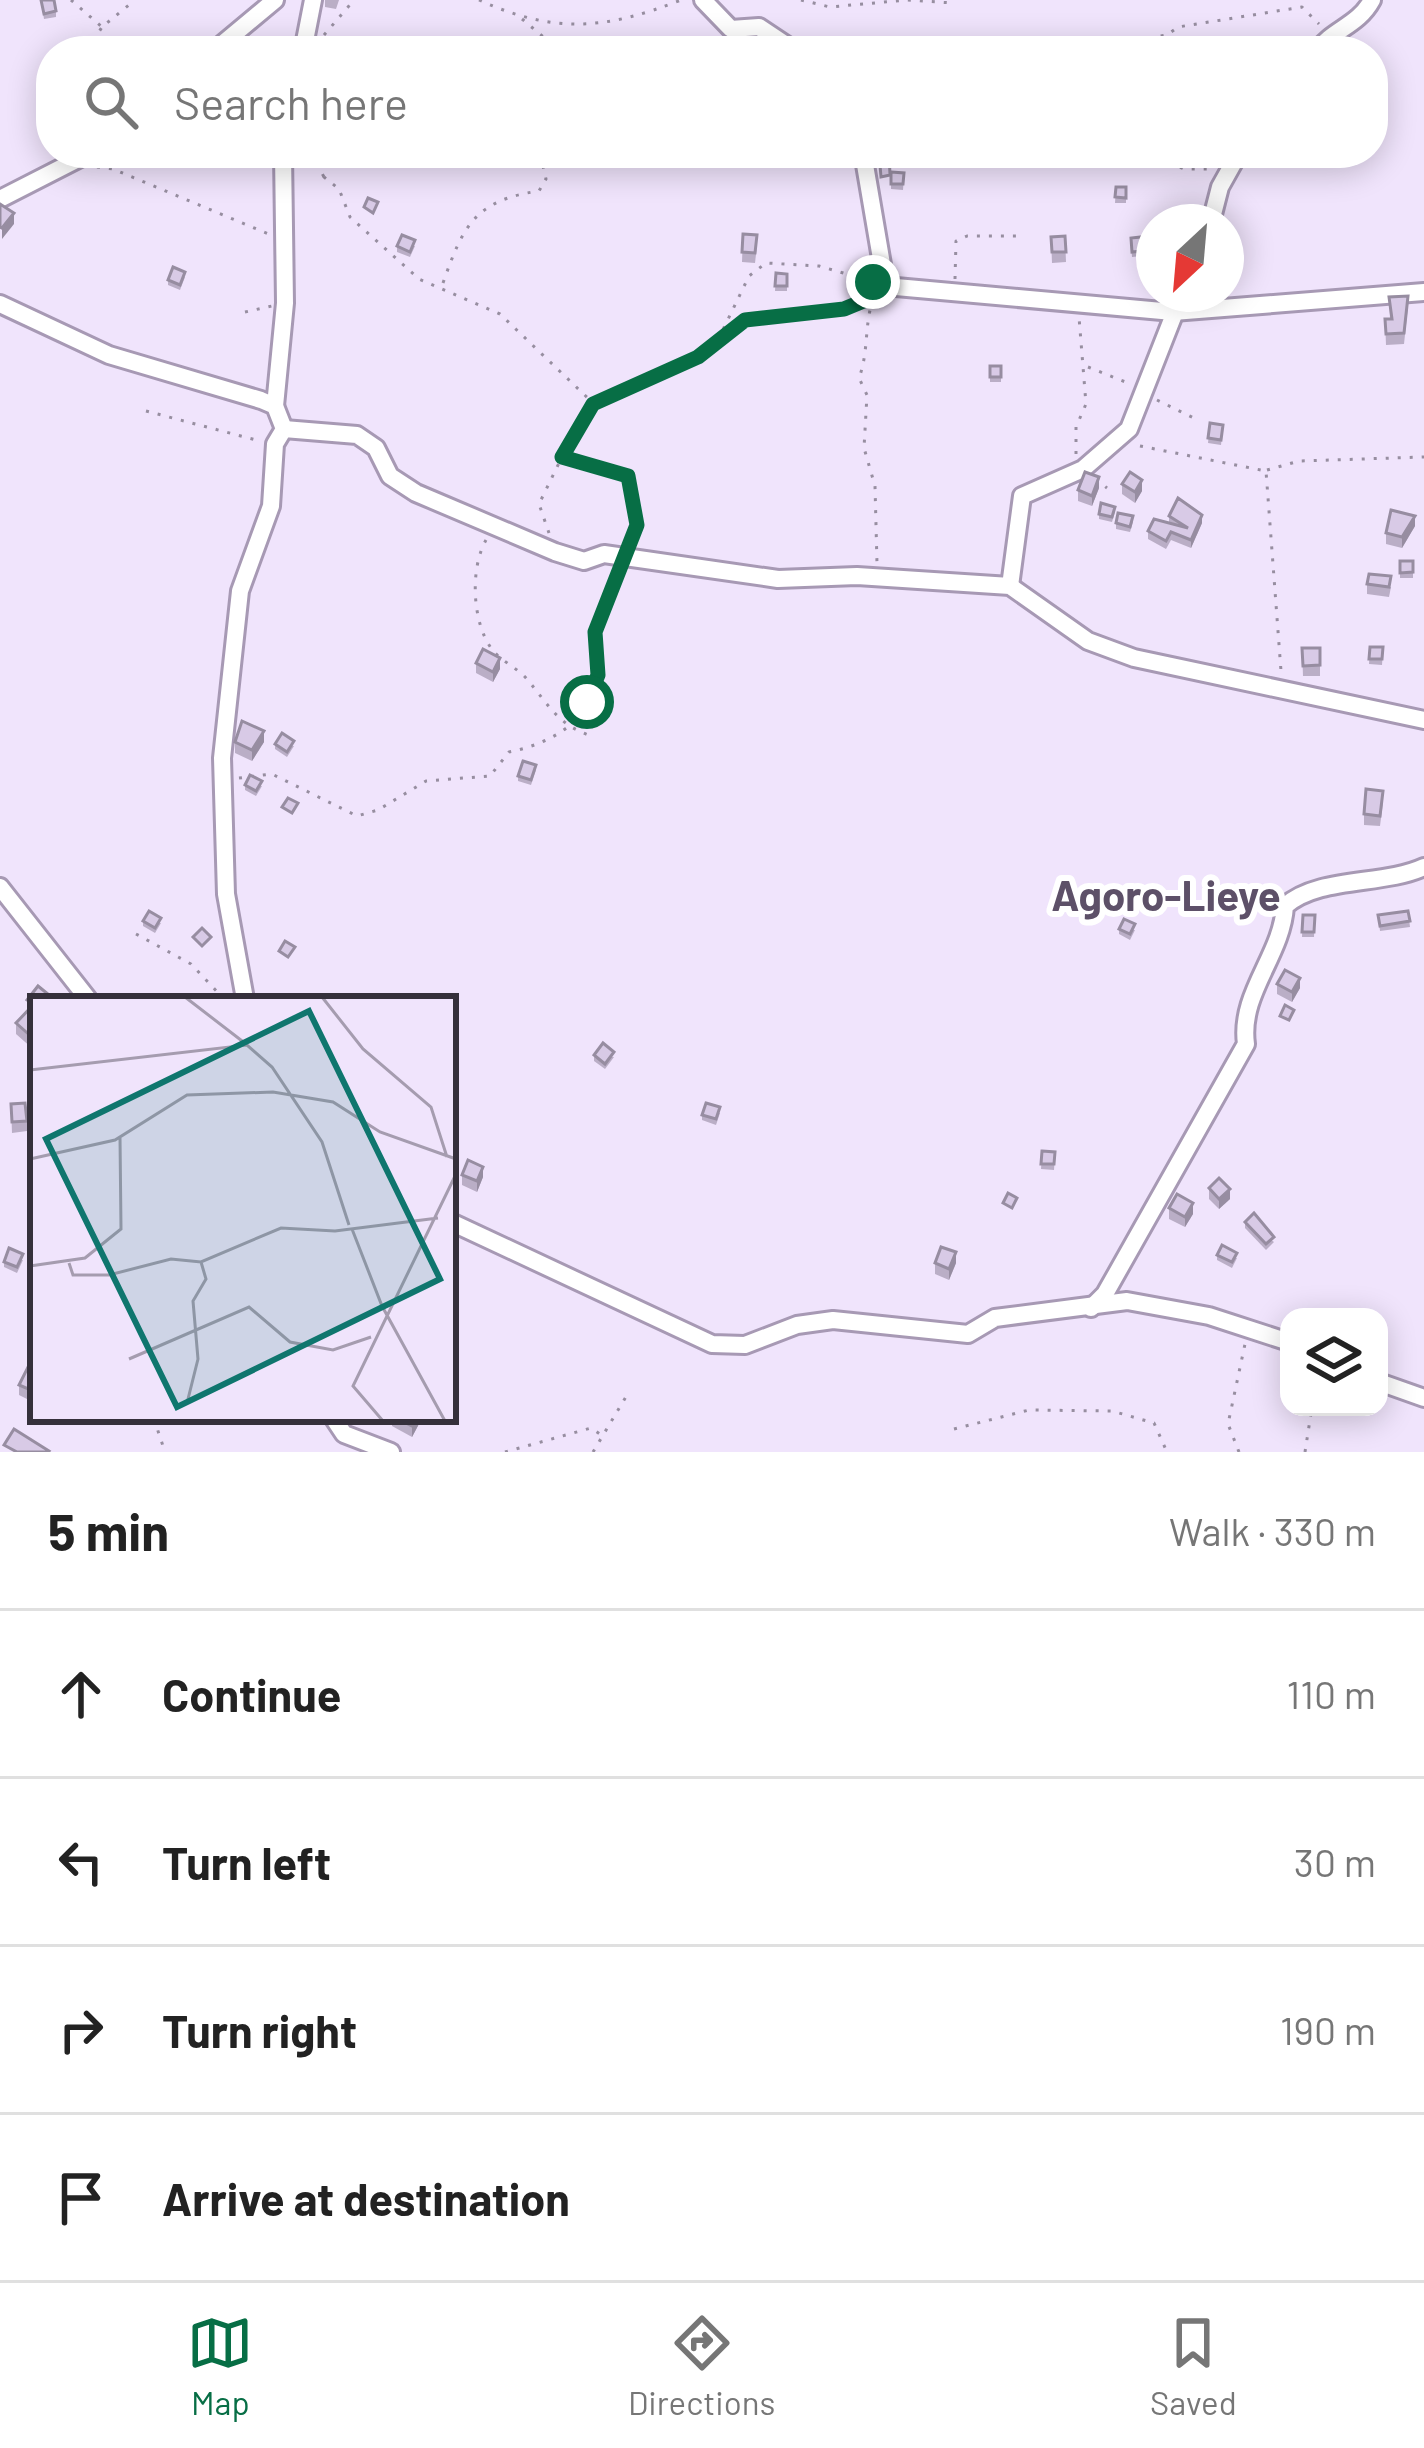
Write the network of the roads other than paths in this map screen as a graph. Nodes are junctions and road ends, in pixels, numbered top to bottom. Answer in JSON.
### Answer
{"nodes":[{"id":1,"x":275,"y":0,"type":"edge"},
{"id":2,"x":313,"y":0,"type":"edge"},
{"id":3,"x":704,"y":0,"type":"edge"},
{"id":4,"x":1372,"y":0,"type":"edge"},
{"id":5,"x":232,"y":36,"type":"edge"},
{"id":6,"x":307,"y":36,"type":"edge"},
{"id":7,"x":772,"y":36,"type":"edge"},
{"id":8,"x":1327,"y":36,"type":"edge"},
{"id":9,"x":62,"y":168,"type":"edge"},
{"id":10,"x":283,"y":168,"type":"edge"},
{"id":11,"x":865,"y":168,"type":"edge"},
{"id":12,"x":1229,"y":168,"type":"edge"},
{"id":13,"x":0,"y":199,"type":"edge"},
{"id":14,"x":1216,"y":204,"type":"edge"},
{"id":15,"x":1424,"y":292,"type":"edge"},
{"id":16,"x":0,"y":304,"type":"edge"},
{"id":17,"x":1244,"y":306,"type":"edge"},
{"id":18,"x":1136,"y":309,"type":"edge"},
{"id":19,"x":1173,"y":312,"type":"edge"},
{"id":20,"x":275,"y":406,"type":"junction"},
{"id":21,"x":284,"y":429,"type":"junction"},
{"id":22,"x":1010,"y":586,"type":"junction"},
{"id":23,"x":1424,"y":720,"type":"edge"},
{"id":24,"x":1424,"y":867,"type":"edge"},
{"id":25,"x":0,"y":887,"type":"edge"},
{"id":26,"x":86,"y":996,"type":"edge"},
{"id":27,"x":244,"y":996,"type":"edge"},
{"id":28,"x":456,"y":1224,"type":"edge"},
{"id":29,"x":1090,"y":1308,"type":"junction"},
{"id":30,"x":1280,"y":1339,"type":"edge"},
{"id":31,"x":1388,"y":1385,"type":"edge"},
{"id":32,"x":1424,"y":1398,"type":"edge"},
{"id":33,"x":339,"y":1427,"type":"edge"},
{"id":34,"x":355,"y":1452,"type":"edge"},
{"id":35,"x":392,"y":1452,"type":"edge"}],
"edges":[{"from":1,"to":5,"type":"street"},
{"from":2,"to":6,"type":"street"},
{"from":3,"to":7,"type":"street"},
{"from":4,"to":8,"type":"street"},
{"from":9,"to":13,"type":"street"},
{"from":10,"to":20,"type":"street"},
{"from":11,"to":18,"type":"street"},
{"from":12,"to":14,"type":"street"},
{"from":15,"to":17,"type":"street"},
{"from":16,"to":20,"type":"street"},
{"from":19,"to":22,"type":"street"},
{"from":20,"to":21,"type":"street"},
{"from":21,"to":22,"type":"street"},
{"from":21,"to":27,"type":"street"},
{"from":22,"to":23,"type":"street"},
{"from":24,"to":29,"type":"street"},
{"from":25,"to":26,"type":"street"},
{"from":28,"to":29,"type":"street"},
{"from":29,"to":30,"type":"street"},
{"from":31,"to":32,"type":"street"},
{"from":33,"to":34,"type":"street"},
{"from":33,"to":35,"type":"street"}]}
